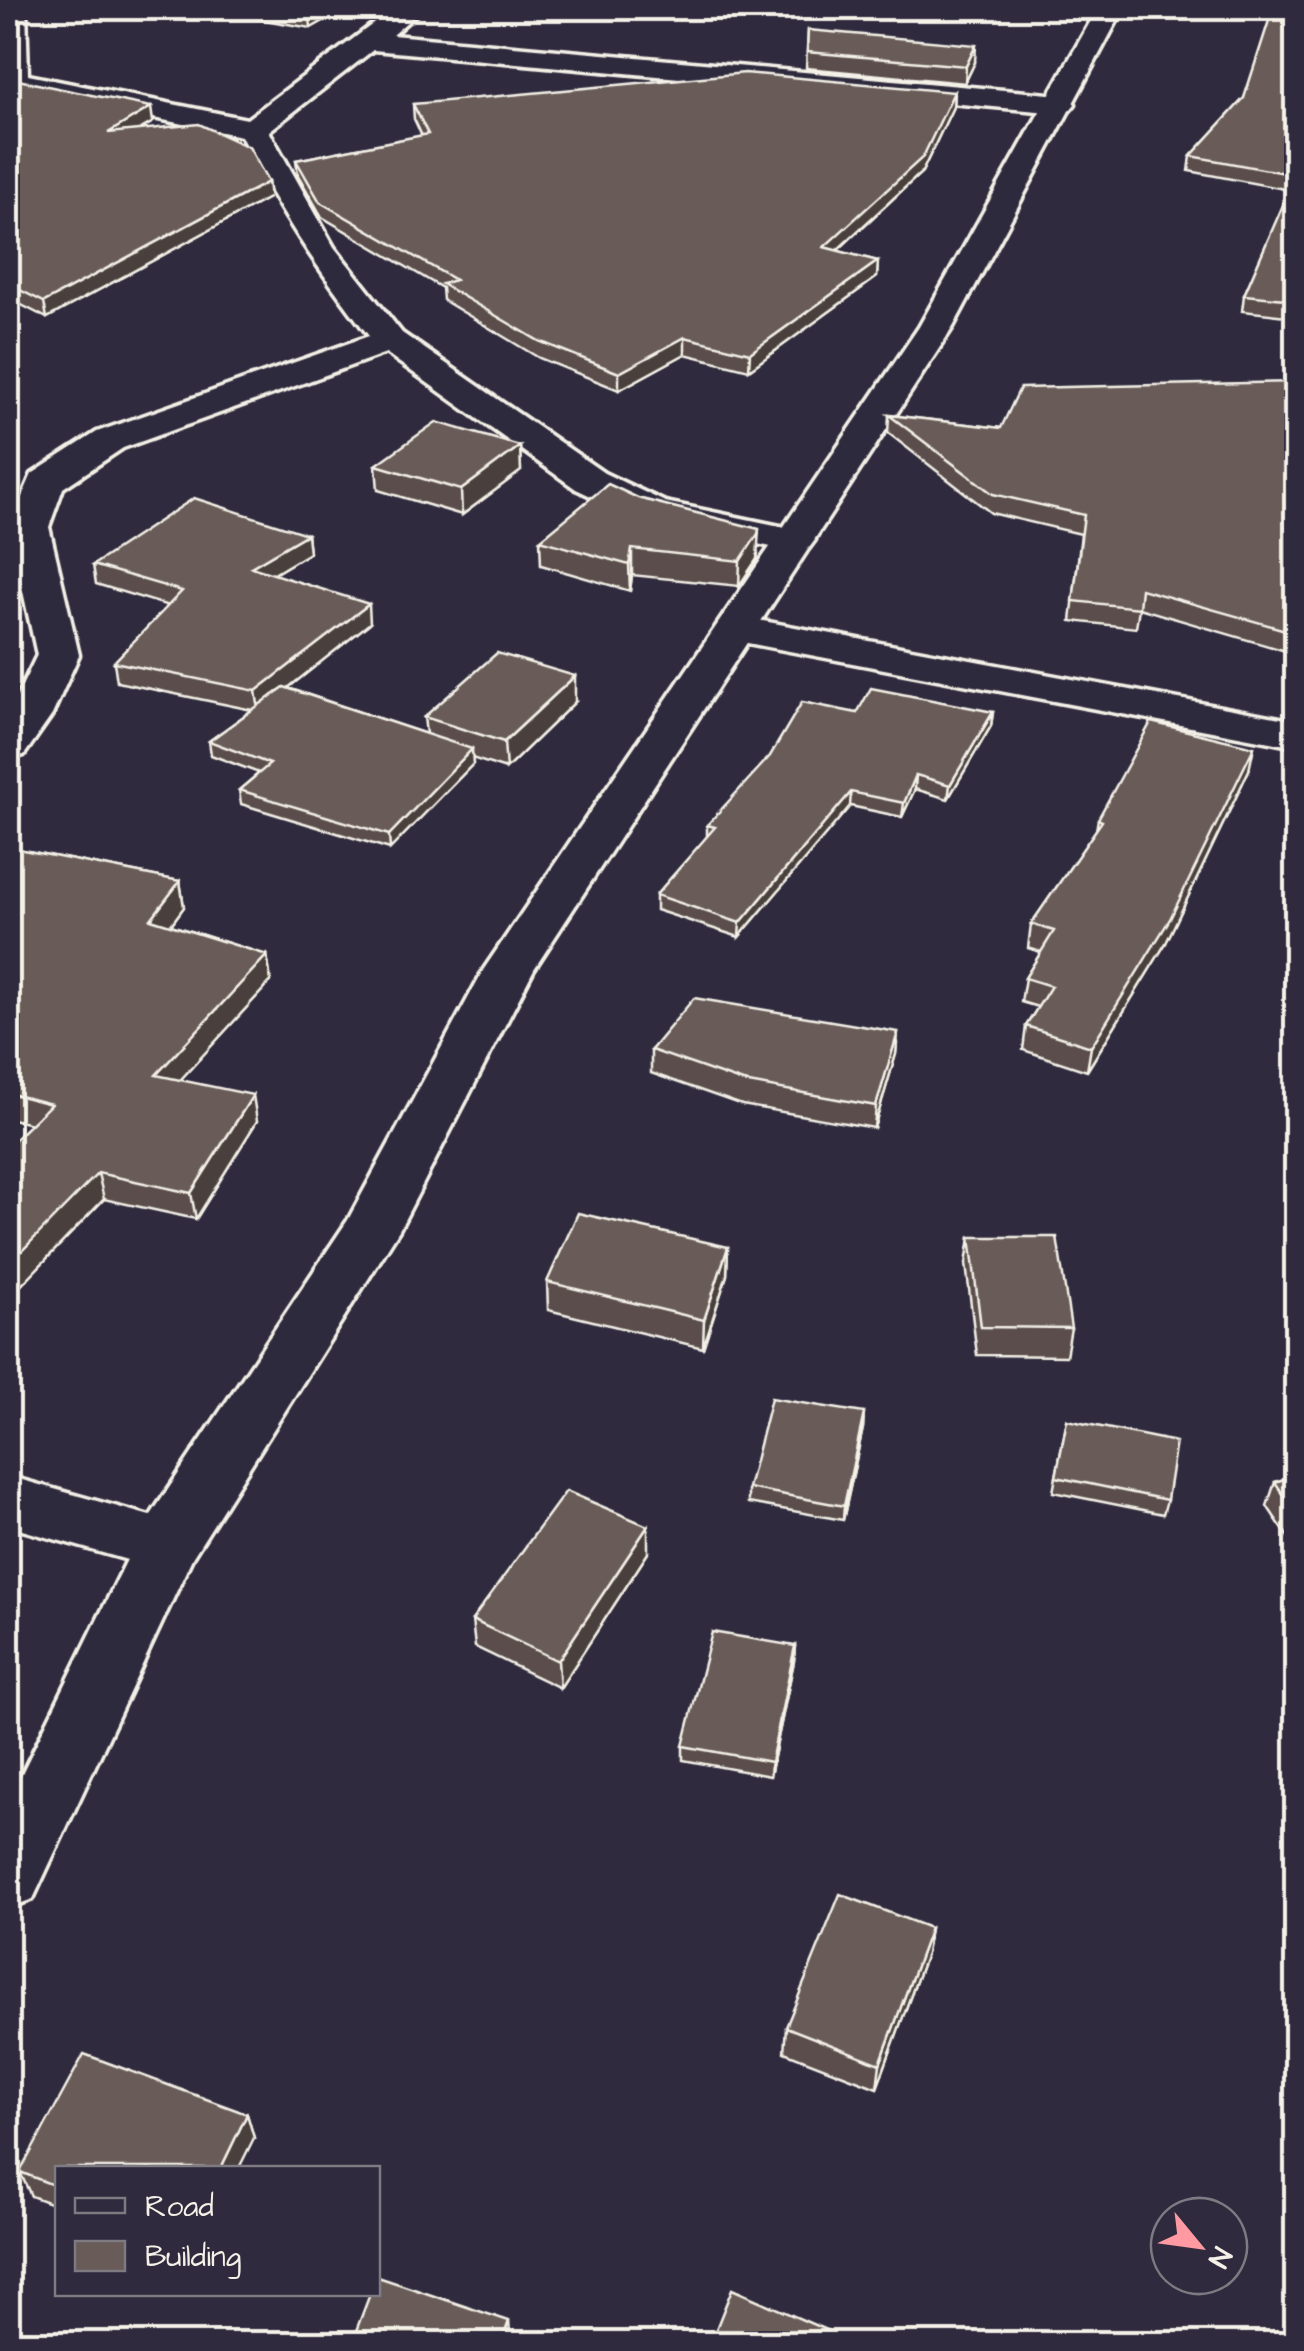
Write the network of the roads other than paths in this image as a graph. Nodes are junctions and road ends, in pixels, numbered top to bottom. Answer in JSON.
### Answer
{"nodes":[{"id":1,"x":12,"y":8,"type":"edge"},
{"id":2,"x":410,"y":8,"type":"edge"},
{"id":3,"x":1110,"y":8,"type":"edge"},
{"id":4,"x":366,"y":41,"type":"junction"},
{"id":5,"x":1060,"y":104,"type":"junction"},
{"id":6,"x":253,"y":129,"type":"junction"},
{"id":7,"x":390,"y":340,"type":"junction"},
{"id":8,"x":21,"y":500,"type":"edge"},
{"id":9,"x":795,"y":540,"type":"junction"},
{"id":10,"x":736,"y":628,"type":"junction"},
{"id":11,"x":1296,"y":734,"type":"edge"},
{"id":12,"x":8,"y":746,"type":"edge"},
{"id":13,"x":8,"y":1501,"type":"edge"},
{"id":14,"x":166,"y":1545,"type":"junction"},
{"id":15,"x":8,"y":1876,"type":"edge"}],
"edges":[{"from":1,"to":6,"type":"street"},
{"from":2,"to":4,"type":"street"},
{"from":3,"to":5,"type":"street"},
{"from":4,"to":5,"type":"street"},
{"from":4,"to":6,"type":"street"},
{"from":5,"to":9,"type":"street"},
{"from":6,"to":7,"type":"street"},
{"from":7,"to":8,"type":"street"},
{"from":7,"to":9,"type":"street"},
{"from":8,"to":12,"type":"street"},
{"from":9,"to":10,"type":"street"},
{"from":10,"to":11,"type":"street"},
{"from":10,"to":14,"type":"street"},
{"from":13,"to":14,"type":"street"},
{"from":14,"to":15,"type":"street"}]}
